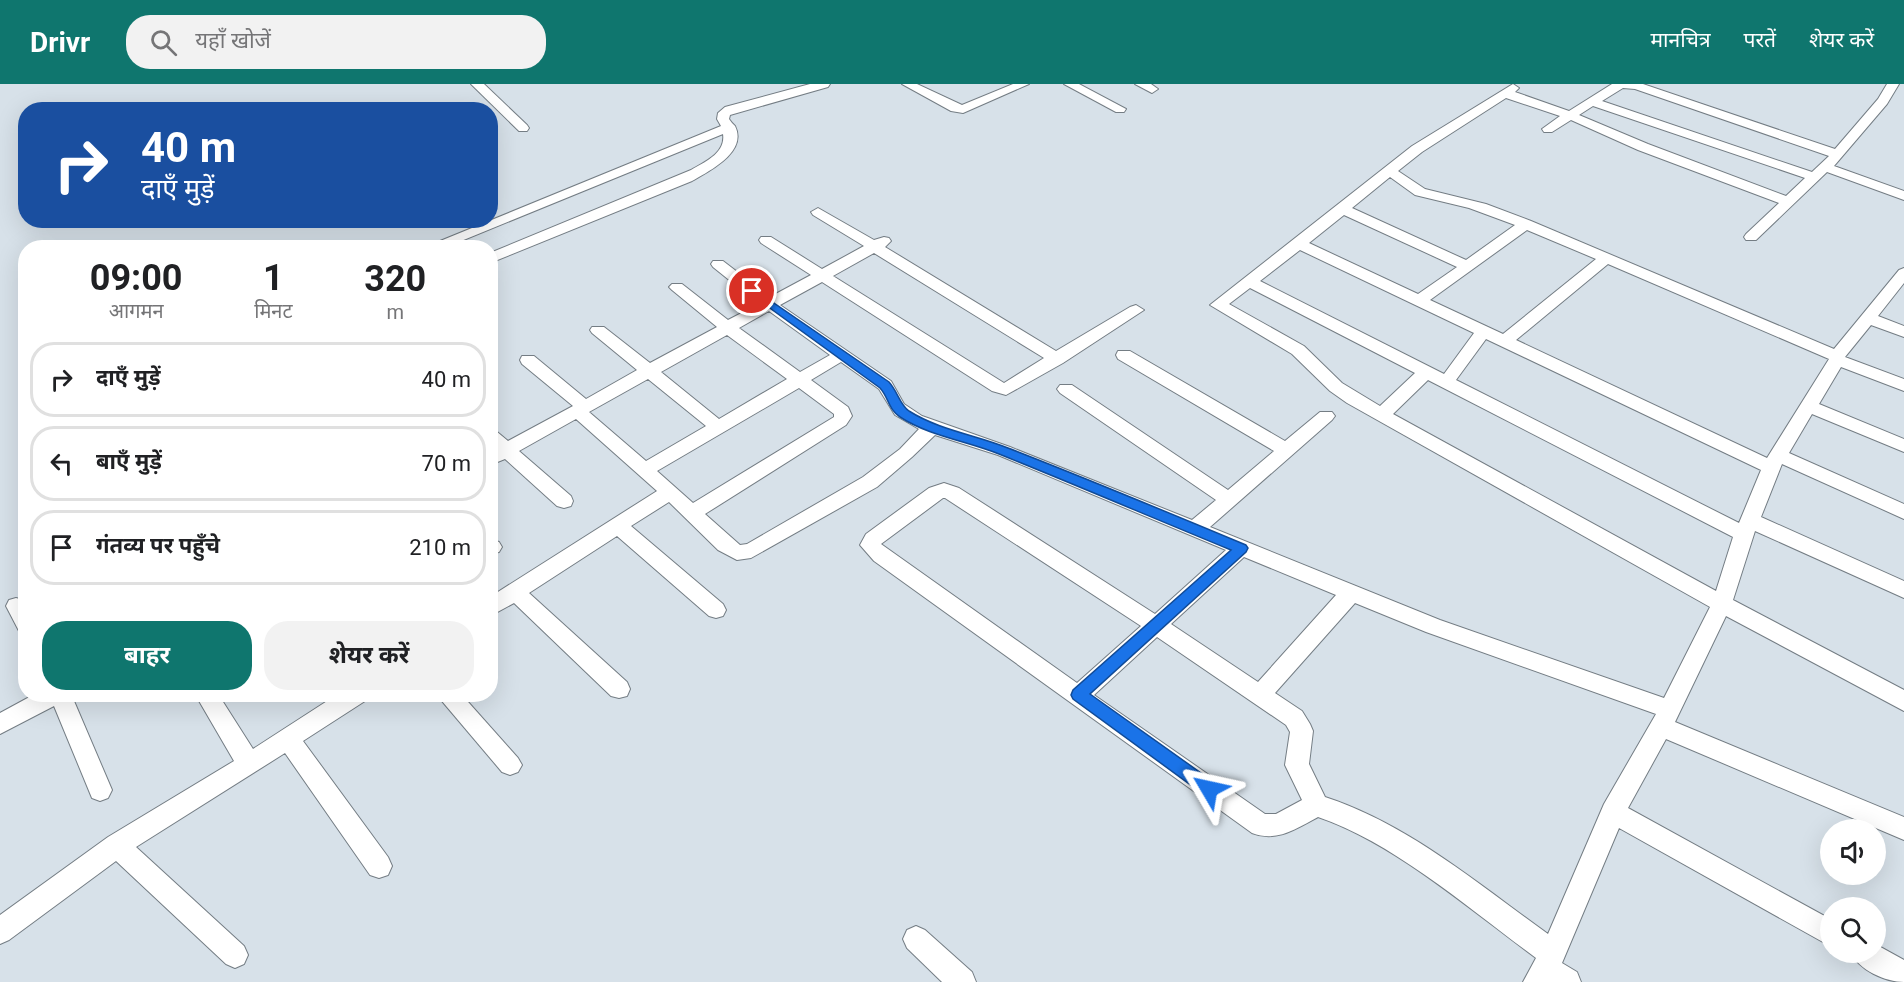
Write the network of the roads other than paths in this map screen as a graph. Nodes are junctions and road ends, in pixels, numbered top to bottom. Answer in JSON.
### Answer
{"nodes":[{"id":1,"x":477,"y":84,"type":"edge"},
{"id":2,"x":825,"y":84,"type":"edge"},
{"id":3,"x":908,"y":84,"type":"edge"},
{"id":4,"x":986,"y":84,"type":"edge"},
{"id":5,"x":1023,"y":84,"type":"edge"},
{"id":6,"x":1070,"y":84,"type":"edge"},
{"id":7,"x":1622,"y":84,"type":"edge"},
{"id":8,"x":1893,"y":84,"type":"edge"},
{"id":9,"x":1510,"y":87,"type":"edge"},
{"id":10,"x":1004,"y":92,"type":"junction"},
{"id":11,"x":1591,"y":101,"type":"junction"},
{"id":12,"x":496,"y":102,"type":"edge"},
{"id":13,"x":498,"y":104,"type":"edge"},
{"id":14,"x":1120,"y":108,"type":"dead end"},
{"id":15,"x":1569,"y":115,"type":"junction"},
{"id":16,"x":729,"y":127,"type":"junction"},
{"id":17,"x":523,"y":128,"type":"dead end"},
{"id":18,"x":1548,"y":129,"type":"dead end"},
{"id":19,"x":1837,"y":154,"type":"junction"},
{"id":20,"x":1391,"y":171,"type":"junction"},
{"id":21,"x":1821,"y":172,"type":"junction"},
{"id":22,"x":1904,"y":196,"type":"edge"},
{"id":23,"x":1788,"y":202,"type":"junction"},
{"id":24,"x":1343,"y":209,"type":"junction"},
{"id":25,"x":818,"y":212,"type":"dead end"},
{"id":26,"x":1527,"y":224,"type":"junction"},
{"id":27,"x":498,"y":225,"type":"edge"},
{"id":28,"x":492,"y":228,"type":"edge"},
{"id":29,"x":1751,"y":237,"type":"dead end"},
{"id":30,"x":463,"y":240,"type":"edge"},
{"id":31,"x":766,"y":240,"type":"dead end"},
{"id":32,"x":879,"y":244,"type":"junction"},
{"id":33,"x":1299,"y":244,"type":"junction"},
{"id":34,"x":498,"y":256,"type":"edge"},
{"id":35,"x":1607,"y":258,"type":"junction"},
{"id":36,"x":718,"y":264,"type":"dead end"},
{"id":37,"x":1468,"y":266,"type":"junction"},
{"id":38,"x":821,"y":276,"type":"junction"},
{"id":39,"x":1901,"y":279,"type":"edge"},
{"id":40,"x":1248,"y":280,"type":"junction"},
{"id":41,"x":677,"y":287,"type":"dead end"},
{"id":42,"x":1420,"y":300,"type":"junction"},
{"id":43,"x":770,"y":304,"type":"junction"},
{"id":44,"x":1136,"y":310,"type":"dead end"},
{"id":45,"x":1868,"y":318,"type":"junction"},
{"id":46,"x":728,"y":328,"type":"junction"},
{"id":47,"x":598,"y":330,"type":"dead end"},
{"id":48,"x":1484,"y":331,"type":"junction"},
{"id":49,"x":1904,"y":332,"type":"edge"},
{"id":50,"x":1505,"y":341,"type":"junction"},
{"id":51,"x":842,"y":355,"type":"junction"},
{"id":52,"x":1124,"y":355,"type":"dead end"},
{"id":53,"x":1837,"y":358,"type":"junction"},
{"id":54,"x":1058,"y":359,"type":"junction"},
{"id":55,"x":528,"y":360,"type":"dead end"},
{"id":56,"x":651,"y":371,"type":"junction"},
{"id":57,"x":1427,"y":371,"type":"junction"},
{"id":58,"x":800,"y":379,"type":"junction"},
{"id":59,"x":1447,"y":381,"type":"junction"},
{"id":60,"x":1904,"y":385,"type":"edge"},
{"id":61,"x":1066,"y":389,"type":"dead end"},
{"id":62,"x":1808,"y":406,"type":"junction"},
{"id":63,"x":581,"y":409,"type":"junction"},
{"id":64,"x":1381,"y":415,"type":"junction"},
{"id":65,"x":1326,"y":416,"type":"dead end"},
{"id":66,"x":717,"y":426,"type":"junction"},
{"id":67,"x":932,"y":427,"type":"junction"},
{"id":68,"x":1904,"y":446,"type":"edge"},
{"id":69,"x":1286,"y":450,"type":"junction"},
{"id":70,"x":499,"y":454,"type":"edge"},
{"id":71,"x":1774,"y":461,"type":"junction"},
{"id":72,"x":644,"y":470,"type":"junction"},
{"id":73,"x":669,"y":492,"type":"junction"},
{"id":74,"x":1229,"y":500,"type":"junction"},
{"id":75,"x":564,"y":501,"type":"dead end"},
{"id":76,"x":1904,"y":512,"type":"edge"},
{"id":77,"x":692,"y":513,"type":"junction"},
{"id":78,"x":618,"y":526,"type":"junction"},
{"id":79,"x":1747,"y":527,"type":"junction"},
{"id":80,"x":1195,"y":529,"type":"junction"},
{"id":81,"x":1241,"y":548,"type":"junction"},
{"id":82,"x":1904,"y":590,"type":"edge"},
{"id":83,"x":515,"y":592,"type":"junction"},
{"id":84,"x":1351,"y":593,"type":"junction"},
{"id":85,"x":498,"y":603,"type":"edge"},
{"id":86,"x":1722,"y":604,"type":"junction"},
{"id":87,"x":16,"y":606,"type":"dead end"},
{"id":88,"x":18,"y":610,"type":"edge"},
{"id":89,"x":716,"y":610,"type":"dead end"},
{"id":90,"x":1156,"y":625,"type":"junction"},
{"id":91,"x":619,"y":689,"type":"dead end"},
{"id":92,"x":1079,"y":695,"type":"junction"},
{"id":93,"x":1260,"y":695,"type":"junction"},
{"id":94,"x":1904,"y":701,"type":"edge"},
{"id":95,"x":43,"y":702,"type":"edge"},
{"id":96,"x":62,"y":702,"type":"edge"},
{"id":97,"x":211,"y":702,"type":"edge"},
{"id":98,"x":345,"y":702,"type":"edge"},
{"id":99,"x":454,"y":702,"type":"edge"},
{"id":100,"x":1666,"y":718,"type":"junction"},
{"id":101,"x":0,"y":724,"type":"edge"},
{"id":102,"x":288,"y":739,"type":"junction"},
{"id":103,"x":249,"y":764,"type":"junction"},
{"id":104,"x":510,"y":765,"type":"dead end"},
{"id":105,"x":100,"y":790,"type":"dead end"},
{"id":106,"x":1317,"y":805,"type":"junction"},
{"id":107,"x":1613,"y":812,"type":"junction"},
{"id":108,"x":1904,"y":829,"type":"edge"},
{"id":109,"x":117,"y":845,"type":"junction"},
{"id":110,"x":379,"y":866,"type":"dead end"},
{"id":111,"x":1820,"y":927,"type":"edge"},
{"id":112,"x":0,"y":931,"type":"edge"},
{"id":113,"x":916,"y":939,"type":"dead end"},
{"id":114,"x":235,"y":955,"type":"dead end"},
{"id":115,"x":1883,"y":963,"type":"edge"},
{"id":116,"x":1551,"y":972,"type":"edge"},
{"id":117,"x":1904,"y":975,"type":"edge"},
{"id":118,"x":962,"y":982,"type":"edge"}],
"edges":[{"from":1,"to":12,"type":"street"},
{"from":2,"to":16,"type":"street"},
{"from":3,"to":10,"type":"street"},
{"from":4,"to":10,"type":"street"},
{"from":5,"to":10,"type":"street"},
{"from":6,"to":14,"type":"street"},
{"from":7,"to":11,"type":"street"},
{"from":7,"to":19,"type":"street"},
{"from":8,"to":19,"type":"street"},
{"from":9,"to":15,"type":"street"},
{"from":9,"to":20,"type":"street"},
{"from":11,"to":15,"type":"street"},
{"from":11,"to":21,"type":"street"},
{"from":13,"to":17,"type":"street"},
{"from":15,"to":18,"type":"street"},
{"from":15,"to":23,"type":"street"},
{"from":16,"to":27,"type":"street"},
{"from":16,"to":34,"type":"street"},
{"from":19,"to":21,"type":"street"},
{"from":20,"to":24,"type":"street"},
{"from":20,"to":26,"type":"street"},
{"from":21,"to":22,"type":"street"},
{"from":21,"to":23,"type":"street"},
{"from":23,"to":29,"type":"street"},
{"from":24,"to":33,"type":"street"},
{"from":24,"to":37,"type":"street"},
{"from":25,"to":32,"type":"street"},
{"from":26,"to":35,"type":"street"},
{"from":26,"to":37,"type":"street"},
{"from":28,"to":30,"type":"street"},
{"from":31,"to":38,"type":"street"},
{"from":32,"to":38,"type":"street"},
{"from":32,"to":54,"type":"street"},
{"from":33,"to":40,"type":"street"},
{"from":33,"to":42,"type":"street"},
{"from":35,"to":50,"type":"street"},
{"from":35,"to":53,"type":"street"},
{"from":36,"to":43,"type":"street"},
{"from":37,"to":42,"type":"street"},
{"from":38,"to":43,"type":"street"},
{"from":38,"to":54,"type":"street"},
{"from":39,"to":45,"type":"street"},
{"from":40,"to":57,"type":"street"},
{"from":40,"to":64,"type":"street"},
{"from":41,"to":46,"type":"street"},
{"from":42,"to":48,"type":"street"},
{"from":43,"to":46,"type":"street"},
{"from":43,"to":51,"type":"street"},
{"from":44,"to":54,"type":"street"},
{"from":45,"to":49,"type":"street"},
{"from":45,"to":53,"type":"street"},
{"from":46,"to":56,"type":"street"},
{"from":46,"to":58,"type":"street"},
{"from":47,"to":56,"type":"street"},
{"from":48,"to":50,"type":"street"},
{"from":48,"to":59,"type":"street"},
{"from":50,"to":71,"type":"street"},
{"from":51,"to":58,"type":"street"},
{"from":51,"to":67,"type":"street"},
{"from":52,"to":69,"type":"street"},
{"from":53,"to":60,"type":"street"},
{"from":53,"to":62,"type":"street"},
{"from":55,"to":63,"type":"street"},
{"from":56,"to":63,"type":"street"},
{"from":56,"to":66,"type":"street"},
{"from":57,"to":59,"type":"street"},
{"from":57,"to":64,"type":"street"},
{"from":58,"to":66,"type":"street"},
{"from":58,"to":77,"type":"street"},
{"from":59,"to":79,"type":"street"},
{"from":61,"to":74,"type":"street"},
{"from":62,"to":68,"type":"street"},
{"from":62,"to":71,"type":"street"},
{"from":63,"to":70,"type":"street"},
{"from":63,"to":72,"type":"street"},
{"from":64,"to":86,"type":"street"},
{"from":65,"to":69,"type":"street"},
{"from":66,"to":72,"type":"street"},
{"from":67,"to":77,"type":"street"},
{"from":67,"to":80,"type":"street"},
{"from":69,"to":74,"type":"street"},
{"from":70,"to":75,"type":"street"},
{"from":71,"to":76,"type":"street"},
{"from":71,"to":79,"type":"street"},
{"from":72,"to":73,"type":"street"},
{"from":73,"to":77,"type":"street"},
{"from":73,"to":78,"type":"street"},
{"from":74,"to":80,"type":"street"},
{"from":78,"to":83,"type":"street"},
{"from":78,"to":89,"type":"street"},
{"from":79,"to":82,"type":"street"},
{"from":79,"to":86,"type":"street"},
{"from":80,"to":81,"type":"street"},
{"from":81,"to":84,"type":"street"},
{"from":81,"to":90,"type":"street"},
{"from":83,"to":85,"type":"street"},
{"from":83,"to":91,"type":"street"},
{"from":84,"to":93,"type":"street"},
{"from":84,"to":100,"type":"street"},
{"from":86,"to":94,"type":"street"},
{"from":86,"to":100,"type":"street"},
{"from":87,"to":88,"type":"street"},
{"from":90,"to":92,"type":"street"},
{"from":90,"to":92,"type":"street"},
{"from":90,"to":93,"type":"street"},
{"from":92,"to":106,"type":"street"},
{"from":93,"to":106,"type":"street"},
{"from":95,"to":101,"type":"street"},
{"from":96,"to":105,"type":"street"},
{"from":97,"to":103,"type":"street"},
{"from":98,"to":102,"type":"street"},
{"from":99,"to":104,"type":"street"},
{"from":100,"to":107,"type":"street"},
{"from":100,"to":108,"type":"street"},
{"from":102,"to":103,"type":"street"},
{"from":102,"to":110,"type":"street"},
{"from":103,"to":109,"type":"street"},
{"from":106,"to":116,"type":"street"},
{"from":107,"to":111,"type":"street"},
{"from":107,"to":116,"type":"street"},
{"from":109,"to":112,"type":"street"},
{"from":109,"to":114,"type":"street"},
{"from":113,"to":118,"type":"street"},
{"from":115,"to":117,"type":"street"}]}
